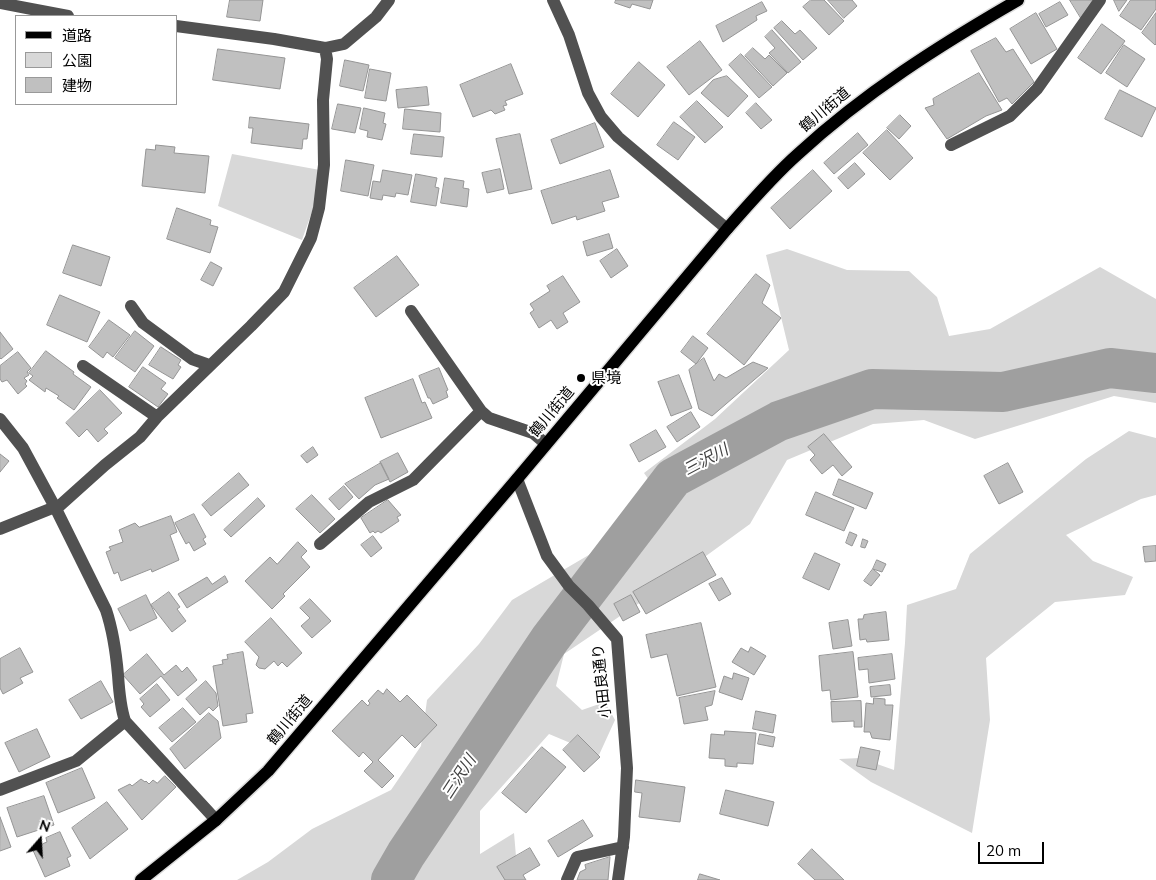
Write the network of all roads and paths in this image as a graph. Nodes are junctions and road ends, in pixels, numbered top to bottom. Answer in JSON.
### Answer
{"nodes":[{"id":1,"x":389,"y":0,"type":"edge"},
{"id":2,"x":553,"y":0,"type":"edge"},
{"id":3,"x":1018,"y":0,"type":"edge"},
{"id":4,"x":1100,"y":0,"type":"edge"},
{"id":5,"x":0,"y":3,"type":"edge"},
{"id":6,"x":63,"y":15,"type":"edge"},
{"id":7,"x":178,"y":26,"type":"edge"},
{"id":8,"x":325,"y":48,"type":"junction"},
{"id":9,"x":951,"y":145,"type":"dead end"},
{"id":10,"x":727,"y":229,"type":"junction"},
{"id":11,"x":131,"y":306,"type":"dead end"},
{"id":12,"x":411,"y":312,"type":"dead end"},
{"id":13,"x":209,"y":365,"type":"junction"},
{"id":14,"x":83,"y":366,"type":"dead end"},
{"id":15,"x":481,"y":411,"type":"junction"},
{"id":16,"x":157,"y":417,"type":"junction"},
{"id":17,"x":0,"y":419,"type":"edge"},
{"id":18,"x":546,"y":444,"type":"junction"},
{"id":19,"x":517,"y":479,"type":"junction"},
{"id":20,"x":56,"y":508,"type":"junction"},
{"id":21,"x":0,"y":529,"type":"edge"},
{"id":22,"x":320,"y":544,"type":"dead end"},
{"id":23,"x":125,"y":721,"type":"junction"},
{"id":24,"x":0,"y":790,"type":"edge"},
{"id":25,"x":216,"y":820,"type":"junction"},
{"id":26,"x":623,"y":847,"type":"junction"},
{"id":27,"x":141,"y":880,"type":"edge"},
{"id":28,"x":568,"y":880,"type":"edge"},
{"id":29,"x":618,"y":880,"type":"edge"}],
"edges":[{"from":1,"to":8,"type":"street"},
{"from":2,"to":10,"type":"street"},
{"from":3,"to":10,"type":"main road","name":"鶴川街道"},
{"from":4,"to":9,"type":"street"},
{"from":5,"to":6,"type":"street"},
{"from":7,"to":8,"type":"street"},
{"from":8,"to":13,"type":"street"},
{"from":10,"to":18,"type":"main road","name":"鶴川街道"},
{"from":11,"to":13,"type":"street"},
{"from":12,"to":15,"type":"street"},
{"from":13,"to":16,"type":"street"},
{"from":14,"to":16,"type":"street"},
{"from":15,"to":18,"type":"street"},
{"from":15,"to":22,"type":"street"},
{"from":16,"to":20,"type":"street"},
{"from":17,"to":20,"type":"street"},
{"from":18,"to":19,"type":"main road","name":"鶴川街道"},
{"from":19,"to":25,"type":"main road","name":"鶴川街道"},
{"from":19,"to":26,"type":"street","name":"小田良通り"},
{"from":20,"to":21,"type":"street"},
{"from":20,"to":23,"type":"street"},
{"from":23,"to":24,"type":"street"},
{"from":23,"to":25,"type":"street"},
{"from":25,"to":27,"type":"main road","name":"鶴川街道"},
{"from":26,"to":28,"type":"street"},
{"from":26,"to":29,"type":"street","name":"小田良通り"}]}
